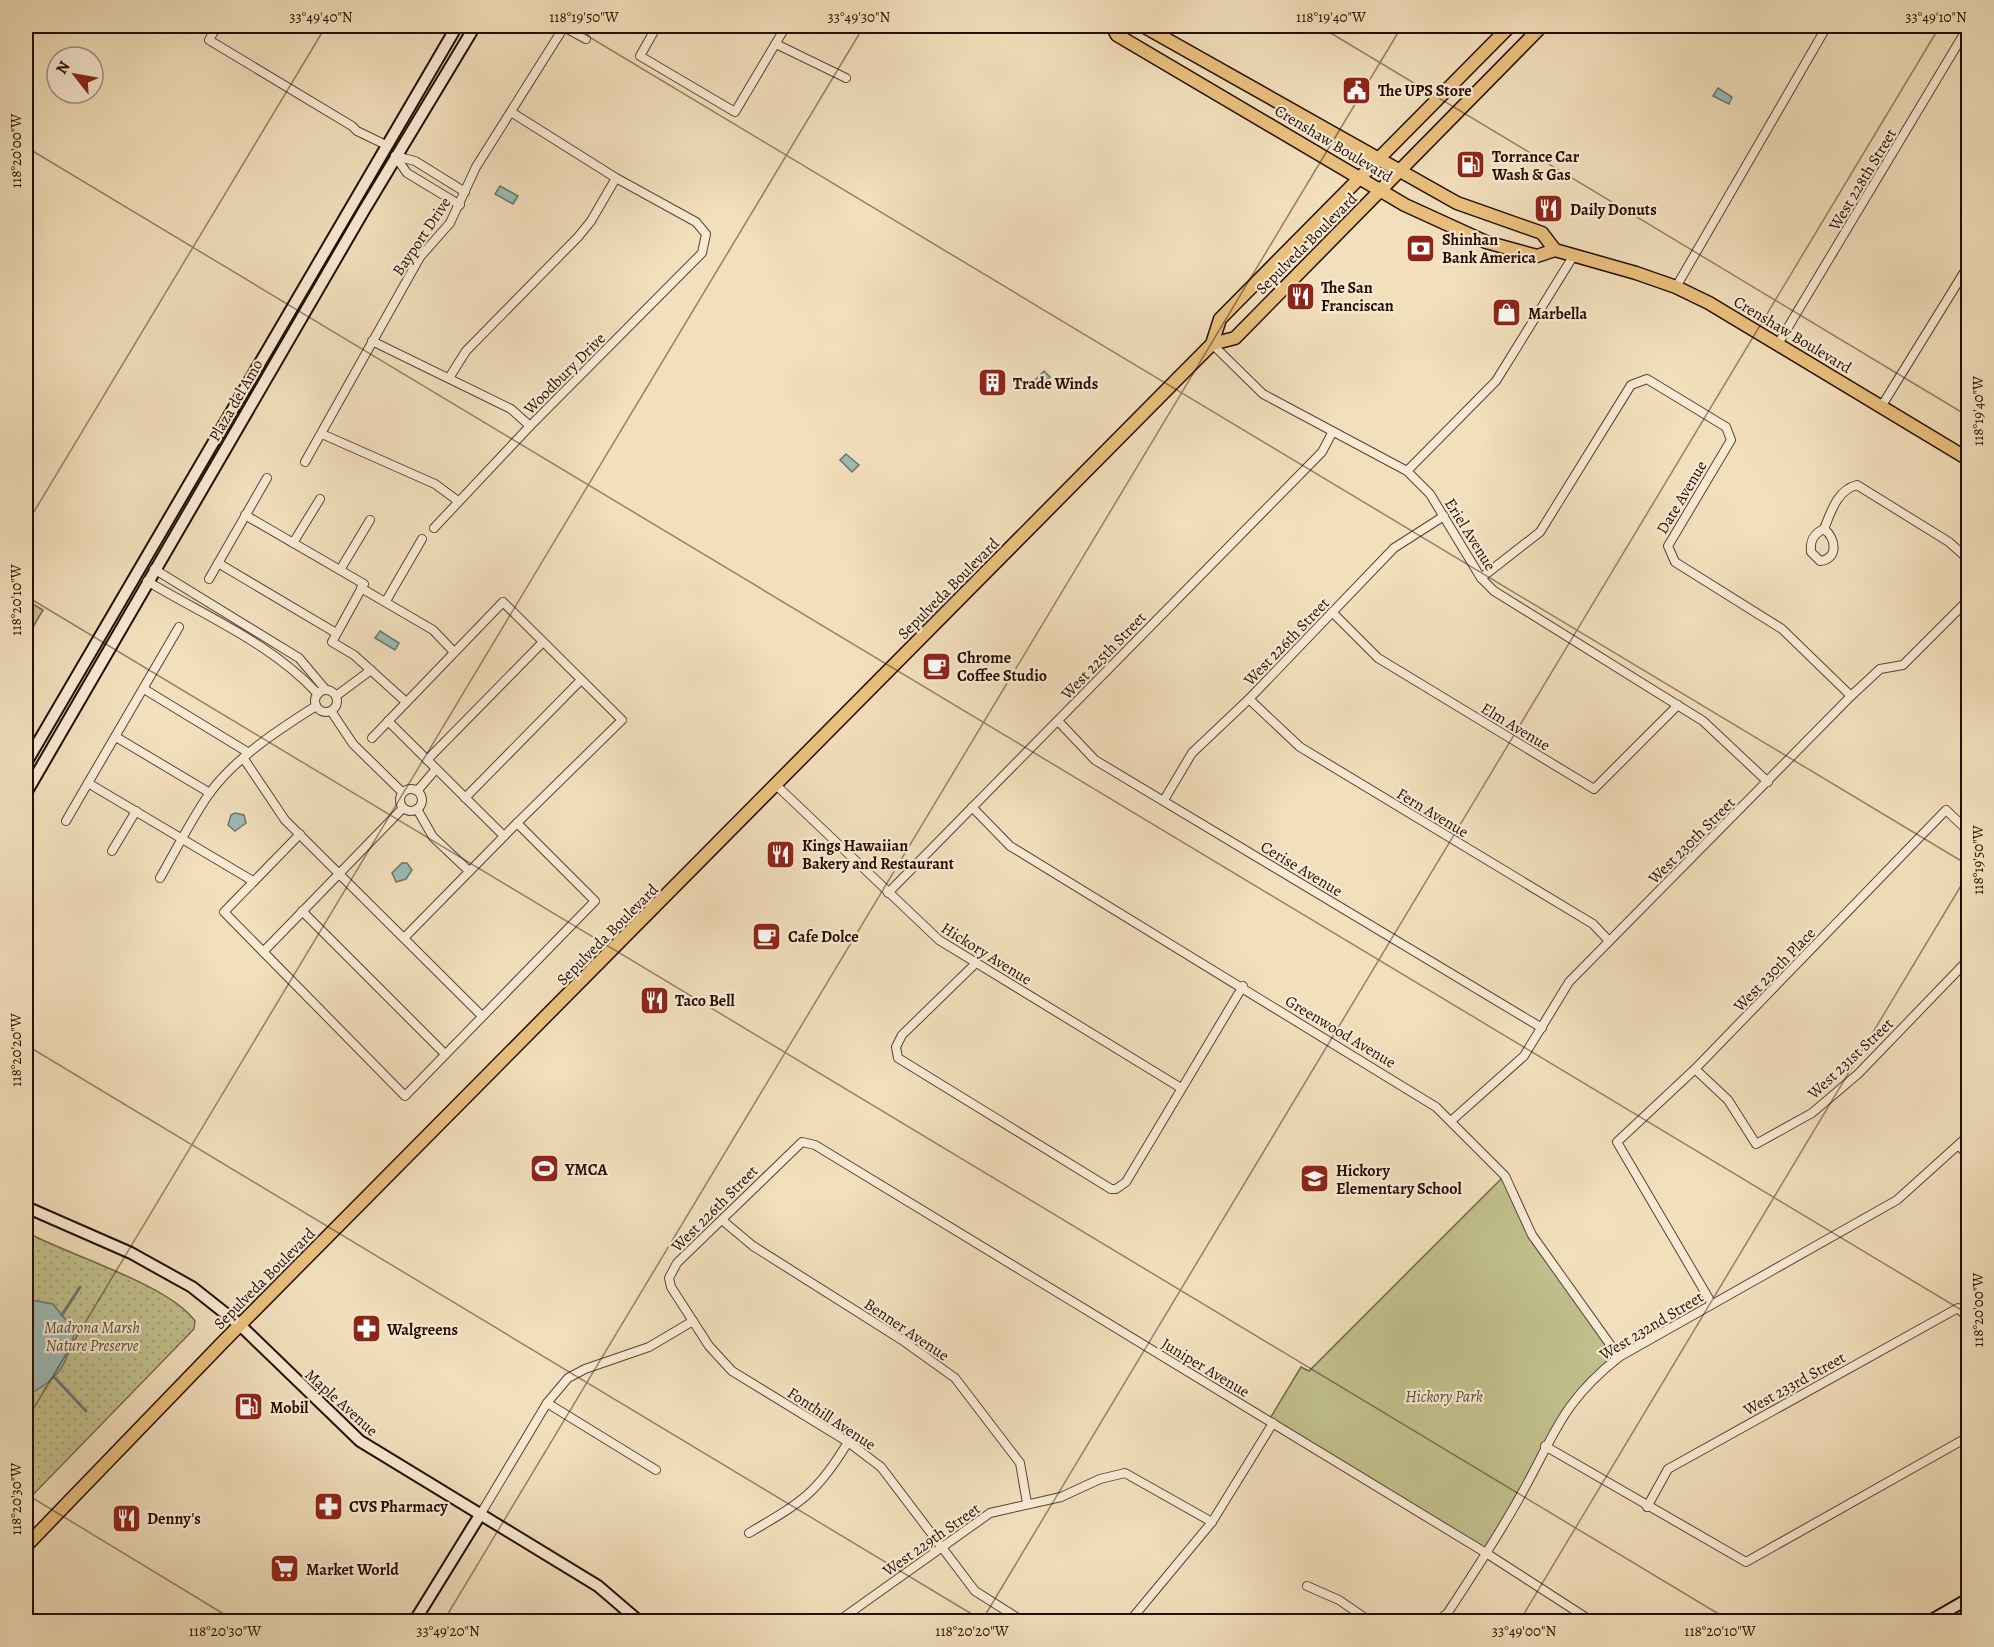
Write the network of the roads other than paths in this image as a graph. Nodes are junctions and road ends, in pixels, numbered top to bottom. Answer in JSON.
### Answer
{"nodes":[{"id":1,"x":217,"y":26,"type":"edge"},
{"id":2,"x":457,"y":26,"type":"edge"},
{"id":3,"x":475,"y":26,"type":"edge"},
{"id":4,"x":563,"y":26,"type":"edge"},
{"id":5,"x":657,"y":26,"type":"edge"},
{"id":6,"x":786,"y":26,"type":"edge"},
{"id":7,"x":1112,"y":26,"type":"edge"},
{"id":8,"x":1143,"y":26,"type":"edge"},
{"id":9,"x":1510,"y":26,"type":"edge"},
{"id":10,"x":1542,"y":26,"type":"edge"},
{"id":11,"x":1827,"y":26,"type":"edge"},
{"id":12,"x":1968,"y":27,"type":"edge"},
{"id":13,"x":586,"y":39,"type":"dead end"},
{"id":14,"x":776,"y":44,"type":"junction"},
{"id":15,"x":846,"y":78,"type":"dead end"},
{"id":16,"x":511,"y":112,"type":"junction"},
{"id":17,"x":381,"y":143,"type":"junction"},
{"id":18,"x":396,"y":154,"type":"junction"},
{"id":19,"x":1378,"y":158,"type":"junction"},
{"id":20,"x":1399,"y":171,"type":"junction"},
{"id":21,"x":440,"y":177,"type":"junction"},
{"id":22,"x":1360,"y":177,"type":"junction"},
{"id":23,"x":616,"y":178,"type":"junction"},
{"id":24,"x":433,"y":188,"type":"junction"},
{"id":25,"x":1381,"y":190,"type":"junction"},
{"id":26,"x":465,"y":192,"type":"junction"},
{"id":27,"x":460,"y":205,"type":"junction"},
{"id":28,"x":1555,"y":250,"type":"junction"},
{"id":29,"x":1575,"y":255,"type":"junction"},
{"id":30,"x":1968,"y":266,"type":"edge"},
{"id":31,"x":1676,"y":287,"type":"junction"},
{"id":32,"x":372,"y":341,"type":"junction"},
{"id":33,"x":1212,"y":344,"type":"junction"},
{"id":34,"x":1778,"y":344,"type":"junction"},
{"id":35,"x":262,"y":356,"type":"junction"},
{"id":36,"x":275,"y":363,"type":"junction"},
{"id":37,"x":449,"y":378,"type":"junction"},
{"id":38,"x":1881,"y":407,"type":"junction"},
{"id":39,"x":531,"y":426,"type":"junction"},
{"id":40,"x":1332,"y":433,"type":"junction"},
{"id":41,"x":322,"y":434,"type":"junction"},
{"id":42,"x":1968,"y":459,"type":"edge"},
{"id":43,"x":305,"y":462,"type":"dead end"},
{"id":44,"x":1407,"y":471,"type":"junction"},
{"id":45,"x":267,"y":478,"type":"dead end"},
{"id":46,"x":320,"y":499,"type":"dead end"},
{"id":47,"x":458,"y":501,"type":"junction"},
{"id":48,"x":245,"y":515,"type":"junction"},
{"id":49,"x":1444,"y":516,"type":"junction"},
{"id":50,"x":370,"y":520,"type":"dead end"},
{"id":51,"x":434,"y":528,"type":"dead end"},
{"id":52,"x":1824,"y":530,"type":"dead end"},
{"id":53,"x":422,"y":539,"type":"dead end"},
{"id":54,"x":293,"y":543,"type":"junction"},
{"id":55,"x":1968,"y":559,"type":"edge"},
{"id":56,"x":142,"y":562,"type":"junction"},
{"id":57,"x":218,"y":563,"type":"junction"},
{"id":58,"x":154,"y":569,"type":"junction"},
{"id":59,"x":340,"y":570,"type":"junction"},
{"id":60,"x":134,"y":574,"type":"junction"},
{"id":61,"x":1480,"y":578,"type":"junction"},
{"id":62,"x":209,"y":579,"type":"dead end"},
{"id":63,"x":147,"y":581,"type":"junction"},
{"id":64,"x":361,"y":588,"type":"junction"},
{"id":65,"x":1968,"y":600,"type":"edge"},
{"id":66,"x":386,"y":601,"type":"junction"},
{"id":67,"x":1332,"y":612,"type":"junction"},
{"id":68,"x":179,"y":627,"type":"dead end"},
{"id":69,"x":336,"y":633,"type":"junction"},
{"id":70,"x":543,"y":642,"type":"junction"},
{"id":71,"x":454,"y":652,"type":"junction"},
{"id":72,"x":371,"y":670,"type":"junction"},
{"id":73,"x":581,"y":680,"type":"junction"},
{"id":74,"x":144,"y":689,"type":"junction"},
{"id":75,"x":322,"y":692,"type":"junction"},
{"id":76,"x":336,"y":696,"type":"junction"},
{"id":77,"x":1851,"y":696,"type":"junction"},
{"id":78,"x":1249,"y":699,"type":"junction"},
{"id":79,"x":406,"y":702,"type":"junction"},
{"id":80,"x":1678,"y":705,"type":"junction"},
{"id":81,"x":316,"y":706,"type":"junction"},
{"id":82,"x":331,"y":711,"type":"junction"},
{"id":83,"x":388,"y":721,"type":"junction"},
{"id":84,"x":1058,"y":721,"type":"junction"},
{"id":85,"x":116,"y":737,"type":"junction"},
{"id":86,"x":372,"y":738,"type":"dead end"},
{"id":87,"x":246,"y":756,"type":"junction"},
{"id":88,"x":427,"y":760,"type":"junction"},
{"id":89,"x":26,"y":763,"type":"edge"},
{"id":90,"x":436,"y":769,"type":"junction"},
{"id":91,"x":1768,"y":782,"type":"junction"},
{"id":92,"x":88,"y":783,"type":"junction"},
{"id":93,"x":776,"y":786,"type":"junction"},
{"id":94,"x":418,"y":790,"type":"junction"},
{"id":95,"x":402,"y":792,"type":"junction"},
{"id":96,"x":26,"y":793,"type":"edge"},
{"id":97,"x":210,"y":793,"type":"junction"},
{"id":98,"x":465,"y":798,"type":"junction"},
{"id":99,"x":1164,"y":800,"type":"junction"},
{"id":100,"x":972,"y":807,"type":"junction"},
{"id":101,"x":403,"y":808,"type":"junction"},
{"id":102,"x":417,"y":809,"type":"junction"},
{"id":103,"x":136,"y":811,"type":"junction"},
{"id":104,"x":66,"y":821,"type":"dead end"},
{"id":105,"x":516,"y":823,"type":"junction"},
{"id":106,"x":1968,"y":831,"type":"edge"},
{"id":107,"x":300,"y":834,"type":"junction"},
{"id":108,"x":504,"y":836,"type":"junction"},
{"id":109,"x":183,"y":838,"type":"junction"},
{"id":110,"x":112,"y":851,"type":"dead end"},
{"id":111,"x":469,"y":871,"type":"junction"},
{"id":112,"x":339,"y":873,"type":"junction"},
{"id":113,"x":160,"y":878,"type":"dead end"},
{"id":114,"x":253,"y":881,"type":"junction"},
{"id":115,"x":888,"y":893,"type":"junction"},
{"id":116,"x":302,"y":911,"type":"junction"},
{"id":117,"x":404,"y":938,"type":"junction"},
{"id":118,"x":1609,"y":941,"type":"junction"},
{"id":119,"x":263,"y":952,"type":"junction"},
{"id":120,"x":1968,"y":960,"type":"edge"},
{"id":121,"x":976,"y":963,"type":"junction"},
{"id":122,"x":1243,"y":986,"type":"junction"},
{"id":123,"x":482,"y":1016,"type":"junction"},
{"id":124,"x":1542,"y":1028,"type":"junction"},
{"id":125,"x":445,"y":1054,"type":"junction"},
{"id":126,"x":1695,"y":1069,"type":"junction"},
{"id":127,"x":1181,"y":1089,"type":"junction"},
{"id":128,"x":1451,"y":1121,"type":"junction"},
{"id":129,"x":1968,"y":1136,"type":"edge"},
{"id":130,"x":802,"y":1142,"type":"joint"},
{"id":131,"x":1959,"y":1146,"type":"junction"},
{"id":132,"x":1968,"y":1155,"type":"edge"},
{"id":133,"x":26,"y":1207,"type":"edge"},
{"id":134,"x":722,"y":1220,"type":"junction"},
{"id":135,"x":1712,"y":1304,"type":"junction"},
{"id":136,"x":1968,"y":1318,"type":"edge"},
{"id":137,"x":693,"y":1321,"type":"junction"},
{"id":138,"x":240,"y":1325,"type":"junction"},
{"id":139,"x":1619,"y":1357,"type":"junction"},
{"id":140,"x":547,"y":1403,"type":"junction"},
{"id":141,"x":1273,"y":1423,"type":"junction"},
{"id":142,"x":1968,"y":1437,"type":"edge"},
{"id":143,"x":848,"y":1442,"type":"junction"},
{"id":144,"x":1545,"y":1446,"type":"junction"},
{"id":145,"x":656,"y":1470,"type":"dead end"},
{"id":146,"x":1027,"y":1503,"type":"junction"},
{"id":147,"x":1647,"y":1507,"type":"junction"},
{"id":148,"x":480,"y":1515,"type":"junction"},
{"id":149,"x":1212,"y":1522,"type":"junction"},
{"id":150,"x":749,"y":1533,"type":"dead end"},
{"id":151,"x":26,"y":1546,"type":"edge"},
{"id":152,"x":943,"y":1546,"type":"junction"},
{"id":153,"x":1486,"y":1553,"type":"junction"},
{"id":154,"x":1307,"y":1586,"type":"dead end"},
{"id":155,"x":1968,"y":1599,"type":"edge"},
{"id":156,"x":1578,"y":1618,"type":"edge"},
{"id":157,"x":414,"y":1622,"type":"edge"},
{"id":158,"x":640,"y":1622,"type":"edge"},
{"id":159,"x":837,"y":1622,"type":"edge"},
{"id":160,"x":1024,"y":1622,"type":"edge"},
{"id":161,"x":1129,"y":1622,"type":"edge"},
{"id":162,"x":1371,"y":1622,"type":"edge"},
{"id":163,"x":1434,"y":1622,"type":"edge"},
{"id":164,"x":1593,"y":1622,"type":"edge"},
{"id":165,"x":1928,"y":1622,"type":"edge"}],
"edges":[{"from":1,"to":17,"type":"street"},
{"from":2,"to":17,"type":"main road","name":"Plaza del Amo"},
{"from":3,"to":18,"type":"main road","name":"Plaza del Amo"},
{"from":4,"to":13,"type":"street"},
{"from":4,"to":16,"type":"street","name":"Bayport Drive"},
{"from":5,"to":14,"type":"street"},
{"from":6,"to":14,"type":"street"},
{"from":7,"to":22,"type":"main road","name":"Crenshaw Boulevard"},
{"from":8,"to":19,"type":"main road","name":"Crenshaw Boulevard"},
{"from":9,"to":19,"type":"main road","name":"Sepulveda Boulevard"},
{"from":10,"to":20,"type":"main road","name":"Sepulveda Boulevard"},
{"from":11,"to":31,"type":"street"},
{"from":12,"to":34,"type":"street","name":"West 228th Street"},
{"from":14,"to":15,"type":"street"},
{"from":16,"to":23,"type":"street"},
{"from":16,"to":26,"type":"street","name":"Bayport Drive"},
{"from":17,"to":18,"type":"main road"},
{"from":17,"to":35,"type":"main road","name":"Plaza del Amo"},
{"from":18,"to":21,"type":"street"},
{"from":18,"to":24,"type":"street"},
{"from":18,"to":36,"type":"main road","name":"Plaza del Amo"},
{"from":19,"to":20,"type":"main road","name":"Crenshaw Boulevard"},
{"from":19,"to":22,"type":"main road","name":"Sepulveda Boulevard"},
{"from":20,"to":25,"type":"main road","name":"Sepulveda Boulevard"},
{"from":20,"to":28,"type":"main road","name":"Crenshaw Boulevard"},
{"from":21,"to":24,"type":"street"},
{"from":21,"to":26,"type":"street"},
{"from":22,"to":25,"type":"main road","name":"Crenshaw Boulevard"},
{"from":22,"to":33,"type":"main road","name":"Sepulveda Boulevard"},
{"from":23,"to":37,"type":"street"},
{"from":23,"to":39,"type":"street","name":"Woodbury Drive"},
{"from":24,"to":27,"type":"street"},
{"from":25,"to":28,"type":"main road","name":"Crenshaw Boulevard"},
{"from":25,"to":33,"type":"main road","name":"Sepulveda Boulevard"},
{"from":26,"to":27,"type":"street","name":"Bayport Drive"},
{"from":27,"to":32,"type":"street","name":"Bayport Drive"},
{"from":28,"to":29,"type":"main road","name":"Crenshaw Boulevard"},
{"from":29,"to":31,"type":"main road","name":"Crenshaw Boulevard"},
{"from":29,"to":44,"type":"street"},
{"from":30,"to":38,"type":"street"},
{"from":31,"to":34,"type":"main road","name":"Crenshaw Boulevard"},
{"from":32,"to":37,"type":"street"},
{"from":32,"to":41,"type":"street","name":"Bayport Drive"},
{"from":33,"to":40,"type":"street","name":"Eriel Avenue"},
{"from":33,"to":93,"type":"main road","name":"Sepulveda Boulevard"},
{"from":34,"to":38,"type":"main road","name":"Crenshaw Boulevard"},
{"from":35,"to":36,"type":"main road"},
{"from":35,"to":56,"type":"main road","name":"Plaza del Amo"},
{"from":36,"to":58,"type":"main road","name":"Plaza del Amo"},
{"from":37,"to":39,"type":"street"},
{"from":38,"to":42,"type":"main road","name":"Crenshaw Boulevard"},
{"from":39,"to":47,"type":"street","name":"Woodbury Drive"},
{"from":40,"to":44,"type":"street","name":"Eriel Avenue"},
{"from":40,"to":84,"type":"street","name":"West 225th Street"},
{"from":41,"to":43,"type":"street","name":"Bayport Drive"},
{"from":41,"to":47,"type":"street"},
{"from":44,"to":49,"type":"street","name":"Eriel Avenue"},
{"from":45,"to":48,"type":"street"},
{"from":46,"to":54,"type":"street"},
{"from":47,"to":51,"type":"street","name":"Woodbury Drive"},
{"from":48,"to":54,"type":"street"},
{"from":48,"to":57,"type":"street"},
{"from":49,"to":61,"type":"street","name":"Eriel Avenue"},
{"from":49,"to":67,"type":"street","name":"West 226th Street"},
{"from":50,"to":59,"type":"street"},
{"from":52,"to":55,"type":"street"},
{"from":53,"to":66,"type":"street"},
{"from":54,"to":59,"type":"street"},
{"from":56,"to":58,"type":"main road"},
{"from":56,"to":60,"type":"main road","name":"Plaza del Amo"},
{"from":57,"to":62,"type":"street"},
{"from":57,"to":69,"type":"street"},
{"from":58,"to":63,"type":"main road","name":"Plaza del Amo"},
{"from":58,"to":75,"type":"street"},
{"from":59,"to":64,"type":"street"},
{"from":60,"to":63,"type":"main road"},
{"from":60,"to":89,"type":"main road","name":"Plaza del Amo"},
{"from":61,"to":77,"type":"street","name":"Date Avenue"},
{"from":61,"to":80,"type":"street","name":"Eriel Avenue"},
{"from":63,"to":75,"type":"street"},
{"from":63,"to":96,"type":"main road","name":"Plaza del Amo"},
{"from":64,"to":66,"type":"street"},
{"from":64,"to":69,"type":"street"},
{"from":65,"to":77,"type":"street","name":"West 230th Street"},
{"from":66,"to":71,"type":"street"},
{"from":67,"to":78,"type":"street","name":"West 226th Street"},
{"from":67,"to":80,"type":"street","name":"Elm Avenue"},
{"from":68,"to":74,"type":"street"},
{"from":69,"to":72,"type":"street"},
{"from":70,"to":71,"type":"street"},
{"from":70,"to":73,"type":"street"},
{"from":70,"to":88,"type":"street"},
{"from":71,"to":79,"type":"street"},
{"from":72,"to":76,"type":"street"},
{"from":72,"to":79,"type":"street"},
{"from":73,"to":98,"type":"street"},
{"from":73,"to":105,"type":"street"},
{"from":74,"to":85,"type":"street"},
{"from":74,"to":87,"type":"street"},
{"from":75,"to":76,"type":"street"},
{"from":75,"to":81,"type":"street"},
{"from":76,"to":82,"type":"street"},
{"from":77,"to":91,"type":"street","name":"West 230th Street"},
{"from":78,"to":99,"type":"street","name":"West 226th Street"},
{"from":78,"to":118,"type":"street","name":"Fern Avenue"},
{"from":79,"to":83,"type":"street"},
{"from":80,"to":91,"type":"street","name":"Eriel Avenue"},
{"from":81,"to":82,"type":"street"},
{"from":81,"to":87,"type":"street"},
{"from":82,"to":95,"type":"street"},
{"from":83,"to":86,"type":"street"},
{"from":83,"to":88,"type":"street"},
{"from":84,"to":99,"type":"street","name":"Cerise Avenue"},
{"from":84,"to":100,"type":"street","name":"West 225th Street"},
{"from":85,"to":92,"type":"street"},
{"from":85,"to":97,"type":"street"},
{"from":87,"to":97,"type":"street"},
{"from":87,"to":107,"type":"street"},
{"from":88,"to":90,"type":"street"},
{"from":90,"to":94,"type":"street"},
{"from":90,"to":98,"type":"street"},
{"from":91,"to":118,"type":"street","name":"West 230th Street"},
{"from":92,"to":103,"type":"street"},
{"from":92,"to":104,"type":"street"},
{"from":93,"to":115,"type":"street","name":"Hickory Avenue"},
{"from":93,"to":138,"type":"main road","name":"Sepulveda Boulevard"},
{"from":94,"to":95,"type":"street"},
{"from":94,"to":102,"type":"street"},
{"from":95,"to":101,"type":"street"},
{"from":97,"to":109,"type":"street"},
{"from":98,"to":108,"type":"street"},
{"from":99,"to":124,"type":"street","name":"Cerise Avenue"},
{"from":100,"to":115,"type":"street","name":"West 225th Street"},
{"from":100,"to":122,"type":"street","name":"Greenwood Avenue"},
{"from":101,"to":102,"type":"street"},
{"from":101,"to":112,"type":"street"},
{"from":102,"to":111,"type":"street"},
{"from":103,"to":109,"type":"street"},
{"from":103,"to":110,"type":"street"},
{"from":105,"to":108,"type":"street"},
{"from":105,"to":123,"type":"street"},
{"from":106,"to":126,"type":"street","name":"West 230th Place"},
{"from":107,"to":112,"type":"street"},
{"from":107,"to":114,"type":"street"},
{"from":108,"to":111,"type":"street"},
{"from":109,"to":113,"type":"street"},
{"from":109,"to":114,"type":"street"},
{"from":111,"to":117,"type":"street"},
{"from":112,"to":116,"type":"street"},
{"from":112,"to":117,"type":"street"},
{"from":114,"to":119,"type":"street"},
{"from":115,"to":121,"type":"street","name":"Hickory Avenue"},
{"from":116,"to":119,"type":"street"},
{"from":116,"to":125,"type":"street"},
{"from":117,"to":123,"type":"street"},
{"from":118,"to":124,"type":"street","name":"West 230th Street"},
{"from":119,"to":125,"type":"street"},
{"from":120,"to":126,"type":"street","name":"West 231st Street"},
{"from":121,"to":127,"type":"street","name":"Hickory Avenue"},
{"from":121,"to":127,"type":"street"},
{"from":122,"to":127,"type":"street"},
{"from":122,"to":128,"type":"street","name":"Greenwood Avenue"},
{"from":123,"to":125,"type":"street"},
{"from":124,"to":128,"type":"street","name":"West 230th Street"},
{"from":126,"to":135,"type":"street","name":"West 230th Place"},
{"from":128,"to":139,"type":"street","name":"Greenwood Avenue"},
{"from":129,"to":131,"type":"street","name":"West 232nd Street"},
{"from":130,"to":134,"type":"street","name":"West 226th Street"},
{"from":130,"to":141,"type":"street","name":"Juniper Avenue"},
{"from":131,"to":132,"type":"street"},
{"from":131,"to":135,"type":"street","name":"West 232nd Street"},
{"from":133,"to":138,"type":"main road","name":"Maple Avenue"},
{"from":134,"to":137,"type":"street","name":"West 226th Street"},
{"from":134,"to":146,"type":"street","name":"Benner Avenue"},
{"from":135,"to":139,"type":"street","name":"West 232nd Street"},
{"from":136,"to":147,"type":"street","name":"West 233rd Street"},
{"from":137,"to":140,"type":"street"},
{"from":137,"to":143,"type":"street","name":"Fonthill Avenue"},
{"from":138,"to":148,"type":"main road","name":"Maple Avenue"},
{"from":138,"to":151,"type":"main road","name":"Sepulveda Boulevard"},
{"from":139,"to":144,"type":"street","name":"West 232nd Street"},
{"from":140,"to":145,"type":"street"},
{"from":140,"to":148,"type":"street"},
{"from":141,"to":149,"type":"street"},
{"from":141,"to":153,"type":"street","name":"Juniper Avenue"},
{"from":142,"to":147,"type":"street"},
{"from":143,"to":150,"type":"street"},
{"from":143,"to":152,"type":"street","name":"Fonthill Avenue"},
{"from":144,"to":147,"type":"street"},
{"from":144,"to":153,"type":"street","name":"West 232nd Street"},
{"from":146,"to":149,"type":"street","name":"West 229th Street"},
{"from":146,"to":152,"type":"street","name":"West 229th Street"},
{"from":148,"to":157,"type":"main road"},
{"from":148,"to":158,"type":"main road","name":"Maple Avenue"},
{"from":149,"to":161,"type":"street"},
{"from":152,"to":159,"type":"street","name":"West 229th Street"},
{"from":152,"to":160,"type":"street","name":"Fonthill Avenue"},
{"from":153,"to":156,"type":"street","name":"Juniper Avenue"},
{"from":153,"to":163,"type":"street","name":"West 232nd Street"},
{"from":154,"to":162,"type":"street"},
{"from":155,"to":165,"type":"main road"},
{"from":156,"to":164,"type":"street","name":"Juniper Avenue"}]}
